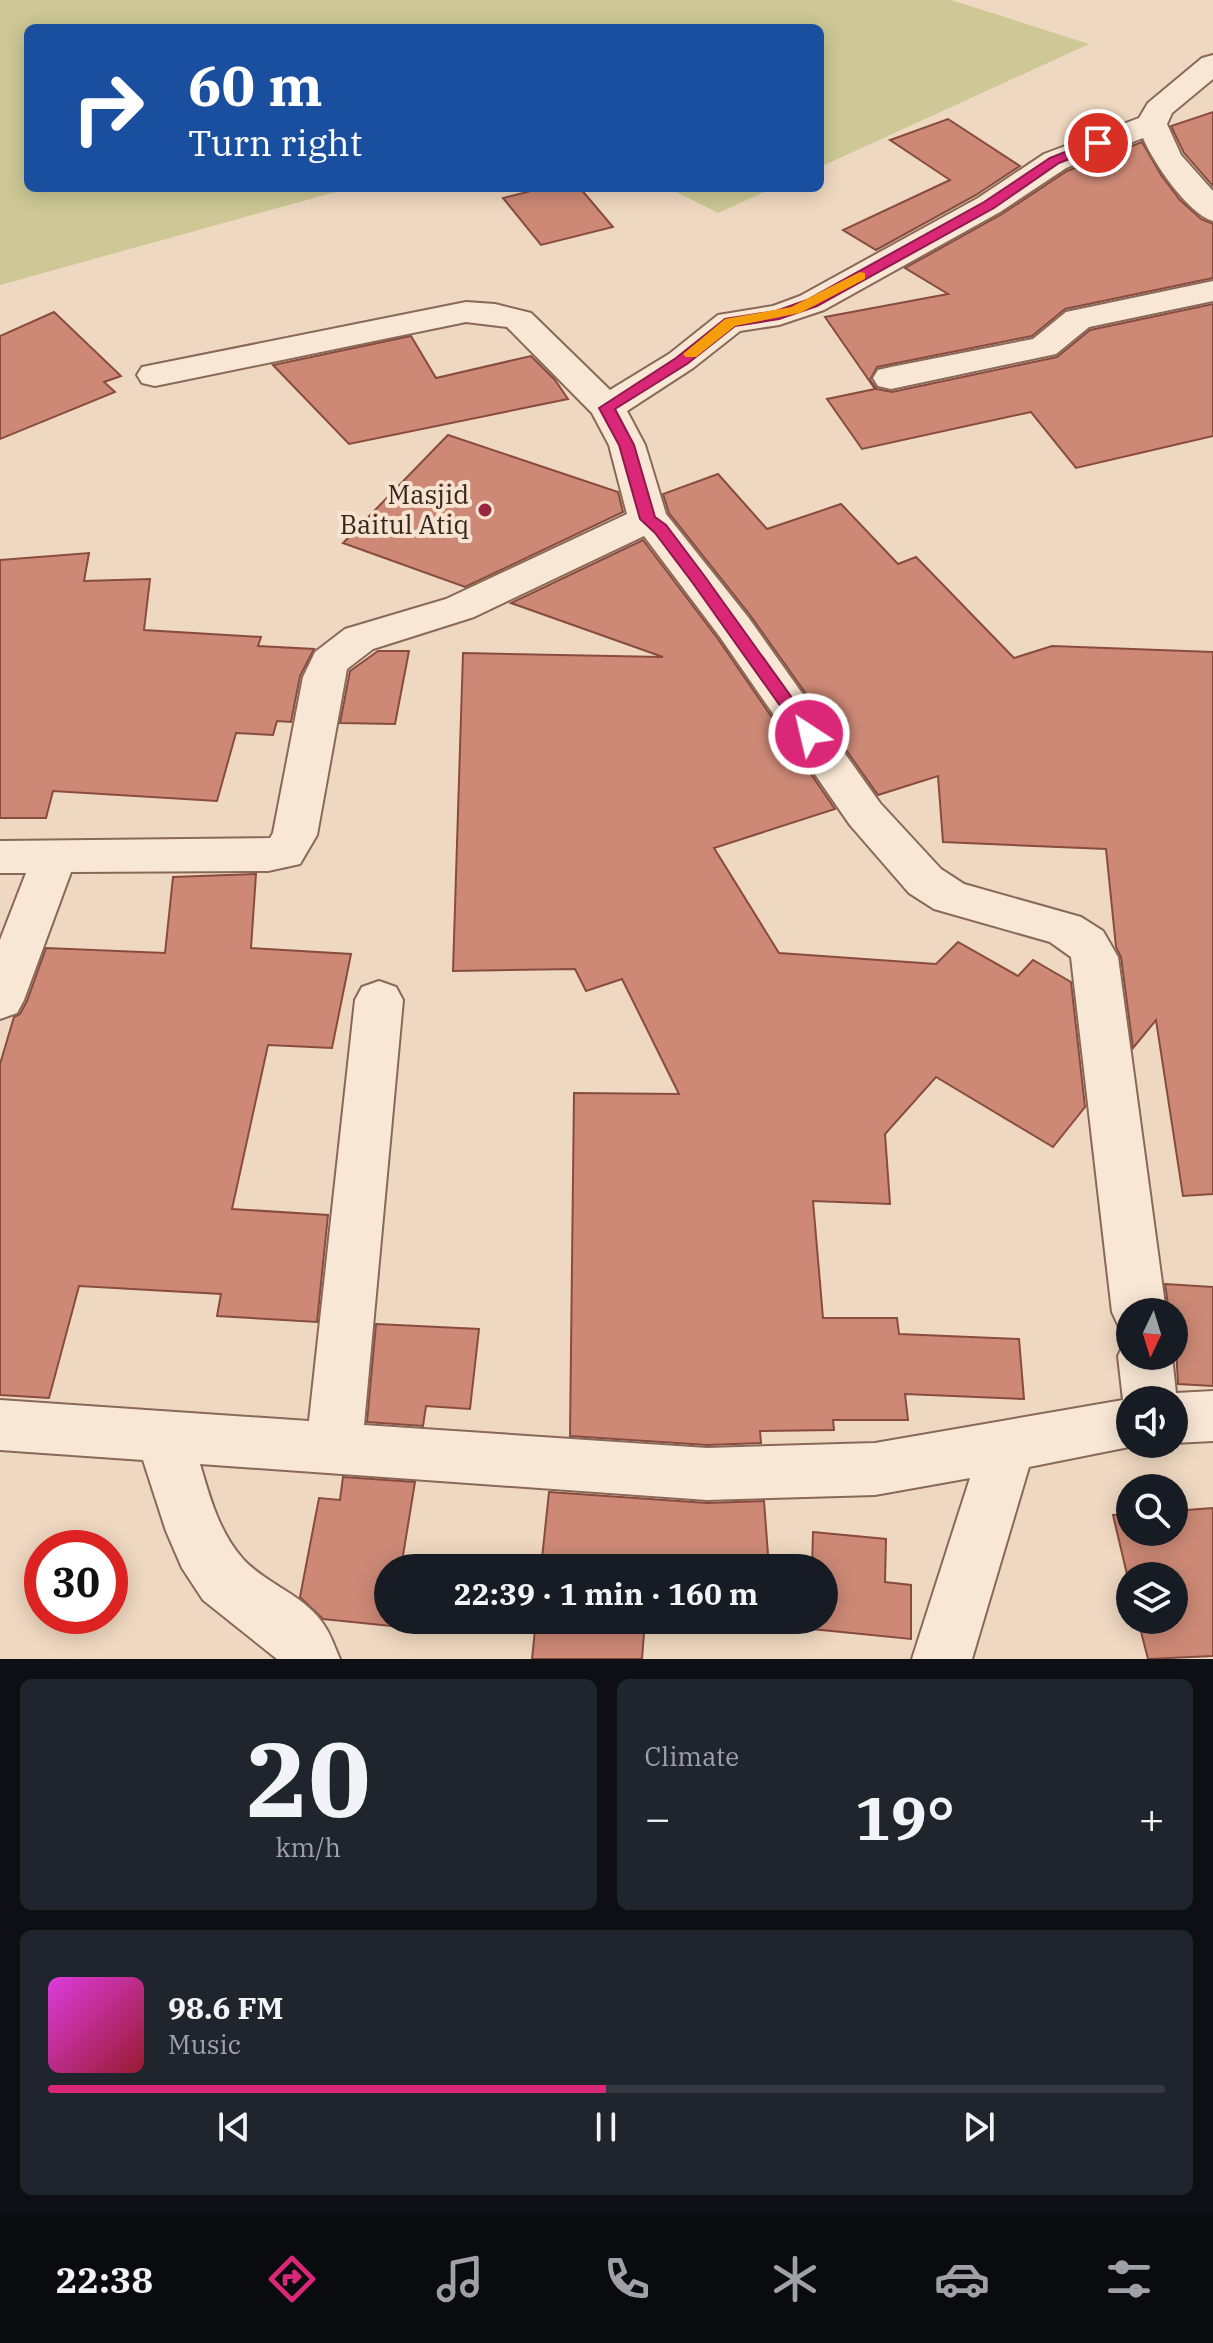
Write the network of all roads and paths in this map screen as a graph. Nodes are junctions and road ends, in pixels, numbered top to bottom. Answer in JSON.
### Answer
{"nodes":[{"id":1,"x":1213,"y":64,"type":"edge"},
{"id":2,"x":1152,"y":124,"type":"junction"},
{"id":3,"x":1213,"y":211,"type":"edge"},
{"id":4,"x":1213,"y":291,"type":"edge"},
{"id":5,"x":155,"y":375,"type":"dead end"},
{"id":6,"x":891,"y":378,"type":"dead end"},
{"id":7,"x":607,"y":408,"type":"junction"},
{"id":8,"x":648,"y":519,"type":"junction"},
{"id":9,"x":55,"y":856,"type":"junction"},
{"id":10,"x":0,"y":857,"type":"edge"},
{"id":11,"x":0,"y":1000,"type":"edge"},
{"id":12,"x":379,"y":1000,"type":"dead end"},
{"id":13,"x":1137,"y":1298,"type":"edge"},
{"id":14,"x":1213,"y":1416,"type":"edge"},
{"id":15,"x":1188,"y":1417,"type":"edge"},
{"id":16,"x":0,"y":1425,"type":"edge"},
{"id":17,"x":1116,"y":1427,"type":"edge"},
{"id":18,"x":164,"y":1439,"type":"junction"},
{"id":19,"x":1008,"y":1446,"type":"junction"},
{"id":20,"x":334,"y":1450,"type":"junction"},
{"id":21,"x":310,"y":1659,"type":"edge"},
{"id":22,"x":942,"y":1659,"type":"edge"}],
"edges":[{"from":1,"to":2,"type":"street"},
{"from":2,"to":3,"type":"street"},
{"from":2,"to":7,"type":"street"},
{"from":4,"to":6,"type":"street"},
{"from":5,"to":7,"type":"street"},
{"from":7,"to":8,"type":"street"},
{"from":8,"to":9,"type":"street"},
{"from":8,"to":13,"type":"street"},
{"from":9,"to":10,"type":"street"},
{"from":9,"to":11,"type":"street"},
{"from":12,"to":20,"type":"street"},
{"from":14,"to":15,"type":"street"},
{"from":16,"to":18,"type":"street"},
{"from":17,"to":19,"type":"street"},
{"from":18,"to":20,"type":"street"},
{"from":18,"to":21,"type":"street"},
{"from":19,"to":20,"type":"street"},
{"from":19,"to":22,"type":"street"}]}
